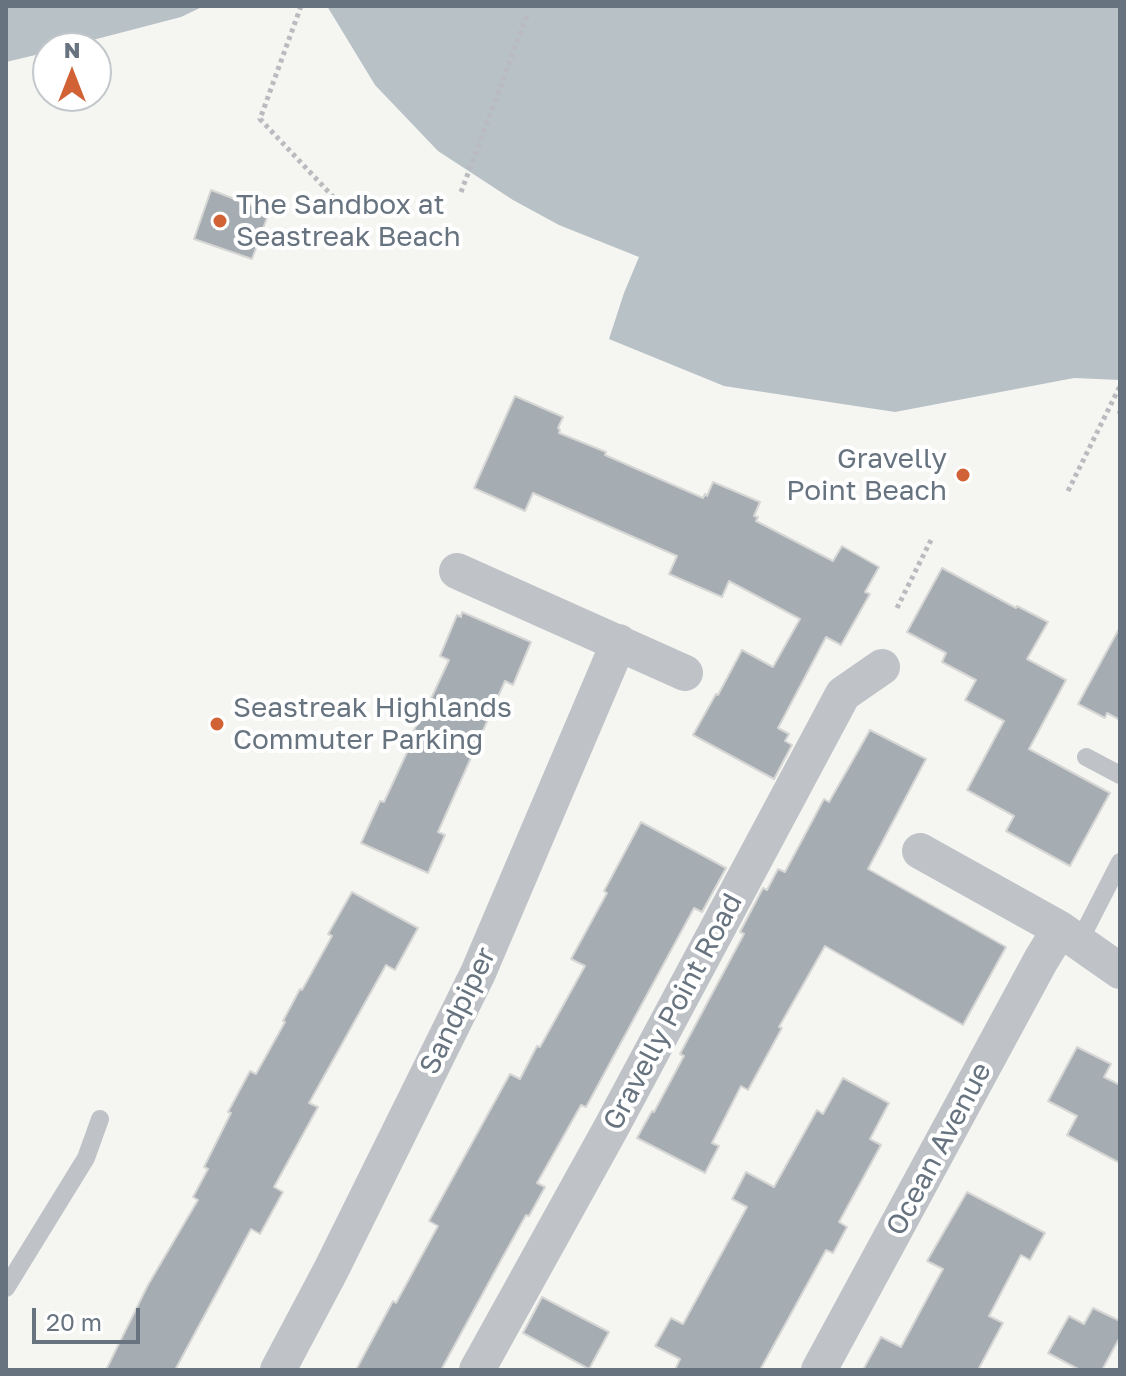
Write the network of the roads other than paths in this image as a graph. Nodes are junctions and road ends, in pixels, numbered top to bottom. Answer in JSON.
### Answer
{"nodes":[{"id":1,"x":457,"y":571,"type":"dead end"},
{"id":2,"x":619,"y":642,"type":"junction"},
{"id":3,"x":882,"y":667,"type":"dead end"},
{"id":4,"x":685,"y":673,"type":"dead end"},
{"id":5,"x":1086,"y":757,"type":"dead end"},
{"id":6,"x":1120,"y":775,"type":"edge"},
{"id":7,"x":920,"y":851,"type":"dead end"},
{"id":8,"x":1120,"y":862,"type":"edge"},
{"id":9,"x":1069,"y":936,"type":"junction"},
{"id":10,"x":1120,"y":971,"type":"edge"},
{"id":11,"x":100,"y":1119,"type":"dead end"},
{"id":12,"x":6,"y":1288,"type":"edge"},
{"id":13,"x":278,"y":1370,"type":"edge"},
{"id":14,"x":477,"y":1370,"type":"edge"},
{"id":15,"x":819,"y":1370,"type":"edge"}],
"edges":[{"from":1,"to":2,"type":"street"},
{"from":2,"to":4,"type":"street"},
{"from":2,"to":13,"type":"street","name":"Sandpiper"},
{"from":3,"to":14,"type":"street","name":"Gravelly Point Road"},
{"from":5,"to":6,"type":"lane"},
{"from":7,"to":9,"type":"street"},
{"from":8,"to":9,"type":"lane"},
{"from":9,"to":10,"type":"street"},
{"from":9,"to":15,"type":"street","name":"Ocean Avenue"},
{"from":11,"to":12,"type":"lane"}]}
